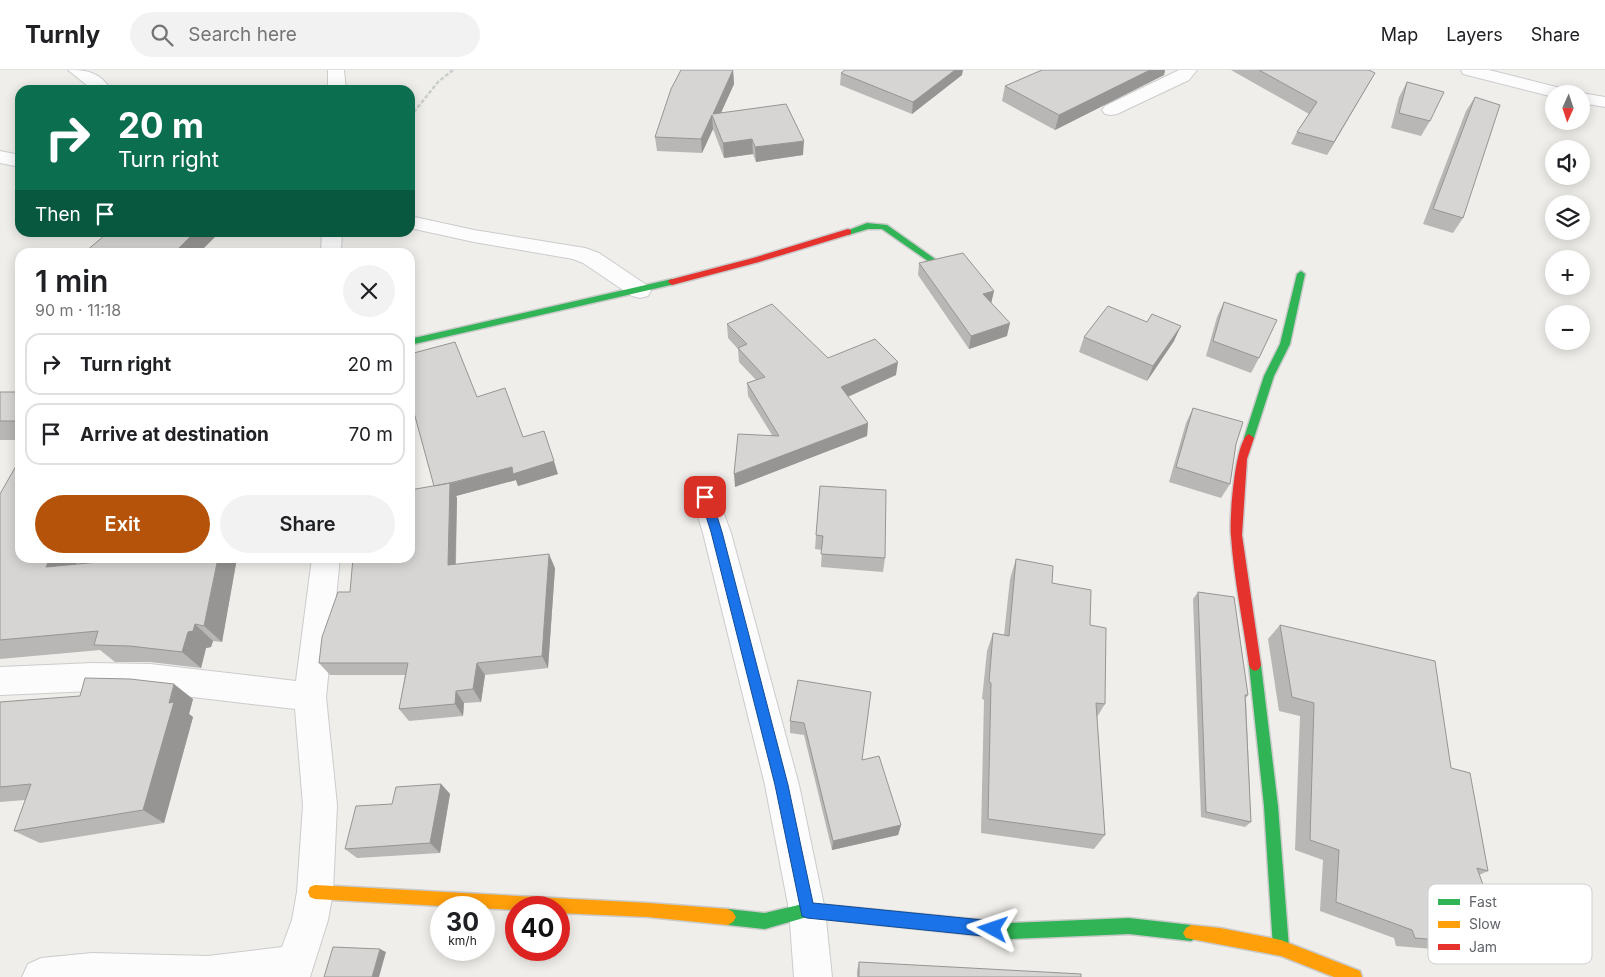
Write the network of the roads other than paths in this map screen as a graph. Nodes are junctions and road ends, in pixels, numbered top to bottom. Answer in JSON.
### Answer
{"nodes":[{"id":1,"x":76,"y":70,"type":"edge"},
{"id":2,"x":336,"y":70,"type":"edge"},
{"id":3,"x":1189,"y":70,"type":"edge"},
{"id":4,"x":1469,"y":70,"type":"edge"},
{"id":5,"x":99,"y":85,"type":"edge"},
{"id":6,"x":337,"y":85,"type":"edge"},
{"id":7,"x":1545,"y":90,"type":"edge"},
{"id":8,"x":1590,"y":100,"type":"edge"},
{"id":9,"x":1605,"y":102,"type":"edge"},
{"id":10,"x":1111,"y":110,"type":"dead end"},
{"id":11,"x":0,"y":157,"type":"edge"},
{"id":12,"x":15,"y":160,"type":"edge"},
{"id":13,"x":415,"y":223,"type":"edge"},
{"id":14,"x":931,"y":259,"type":"edge"},
{"id":15,"x":1301,"y":274,"type":"dead end"},
{"id":16,"x":640,"y":291,"type":"junction"},
{"id":17,"x":415,"y":341,"type":"edge"},
{"id":18,"x":705,"y":497,"type":"dead end"},
{"id":19,"x":325,"y":563,"type":"edge"},
{"id":20,"x":0,"y":681,"type":"edge"},
{"id":21,"x":310,"y":697,"type":"junction"},
{"id":22,"x":315,"y":892,"type":"junction"},
{"id":23,"x":807,"y":910,"type":"junction"},
{"id":24,"x":1281,"y":948,"type":"junction"},
{"id":25,"x":292,"y":972,"type":"edge"},
{"id":26,"x":40,"y":977,"type":"edge"},
{"id":27,"x":813,"y":977,"type":"edge"},
{"id":28,"x":1354,"y":977,"type":"edge"}],
"edges":[{"from":1,"to":5,"type":"street"},
{"from":2,"to":6,"type":"street"},
{"from":3,"to":10,"type":"street"},
{"from":4,"to":7,"type":"street"},
{"from":8,"to":9,"type":"street"},
{"from":11,"to":12,"type":"street"},
{"from":13,"to":16,"type":"street"},
{"from":14,"to":16,"type":"street"},
{"from":15,"to":24,"type":"street"},
{"from":16,"to":17,"type":"street"},
{"from":18,"to":23,"type":"street"},
{"from":19,"to":21,"type":"street"},
{"from":20,"to":21,"type":"street"},
{"from":21,"to":22,"type":"street"},
{"from":22,"to":23,"type":"street"},
{"from":22,"to":25,"type":"street"},
{"from":23,"to":24,"type":"street"},
{"from":23,"to":27,"type":"street"},
{"from":24,"to":28,"type":"street"},
{"from":25,"to":26,"type":"street"}]}
